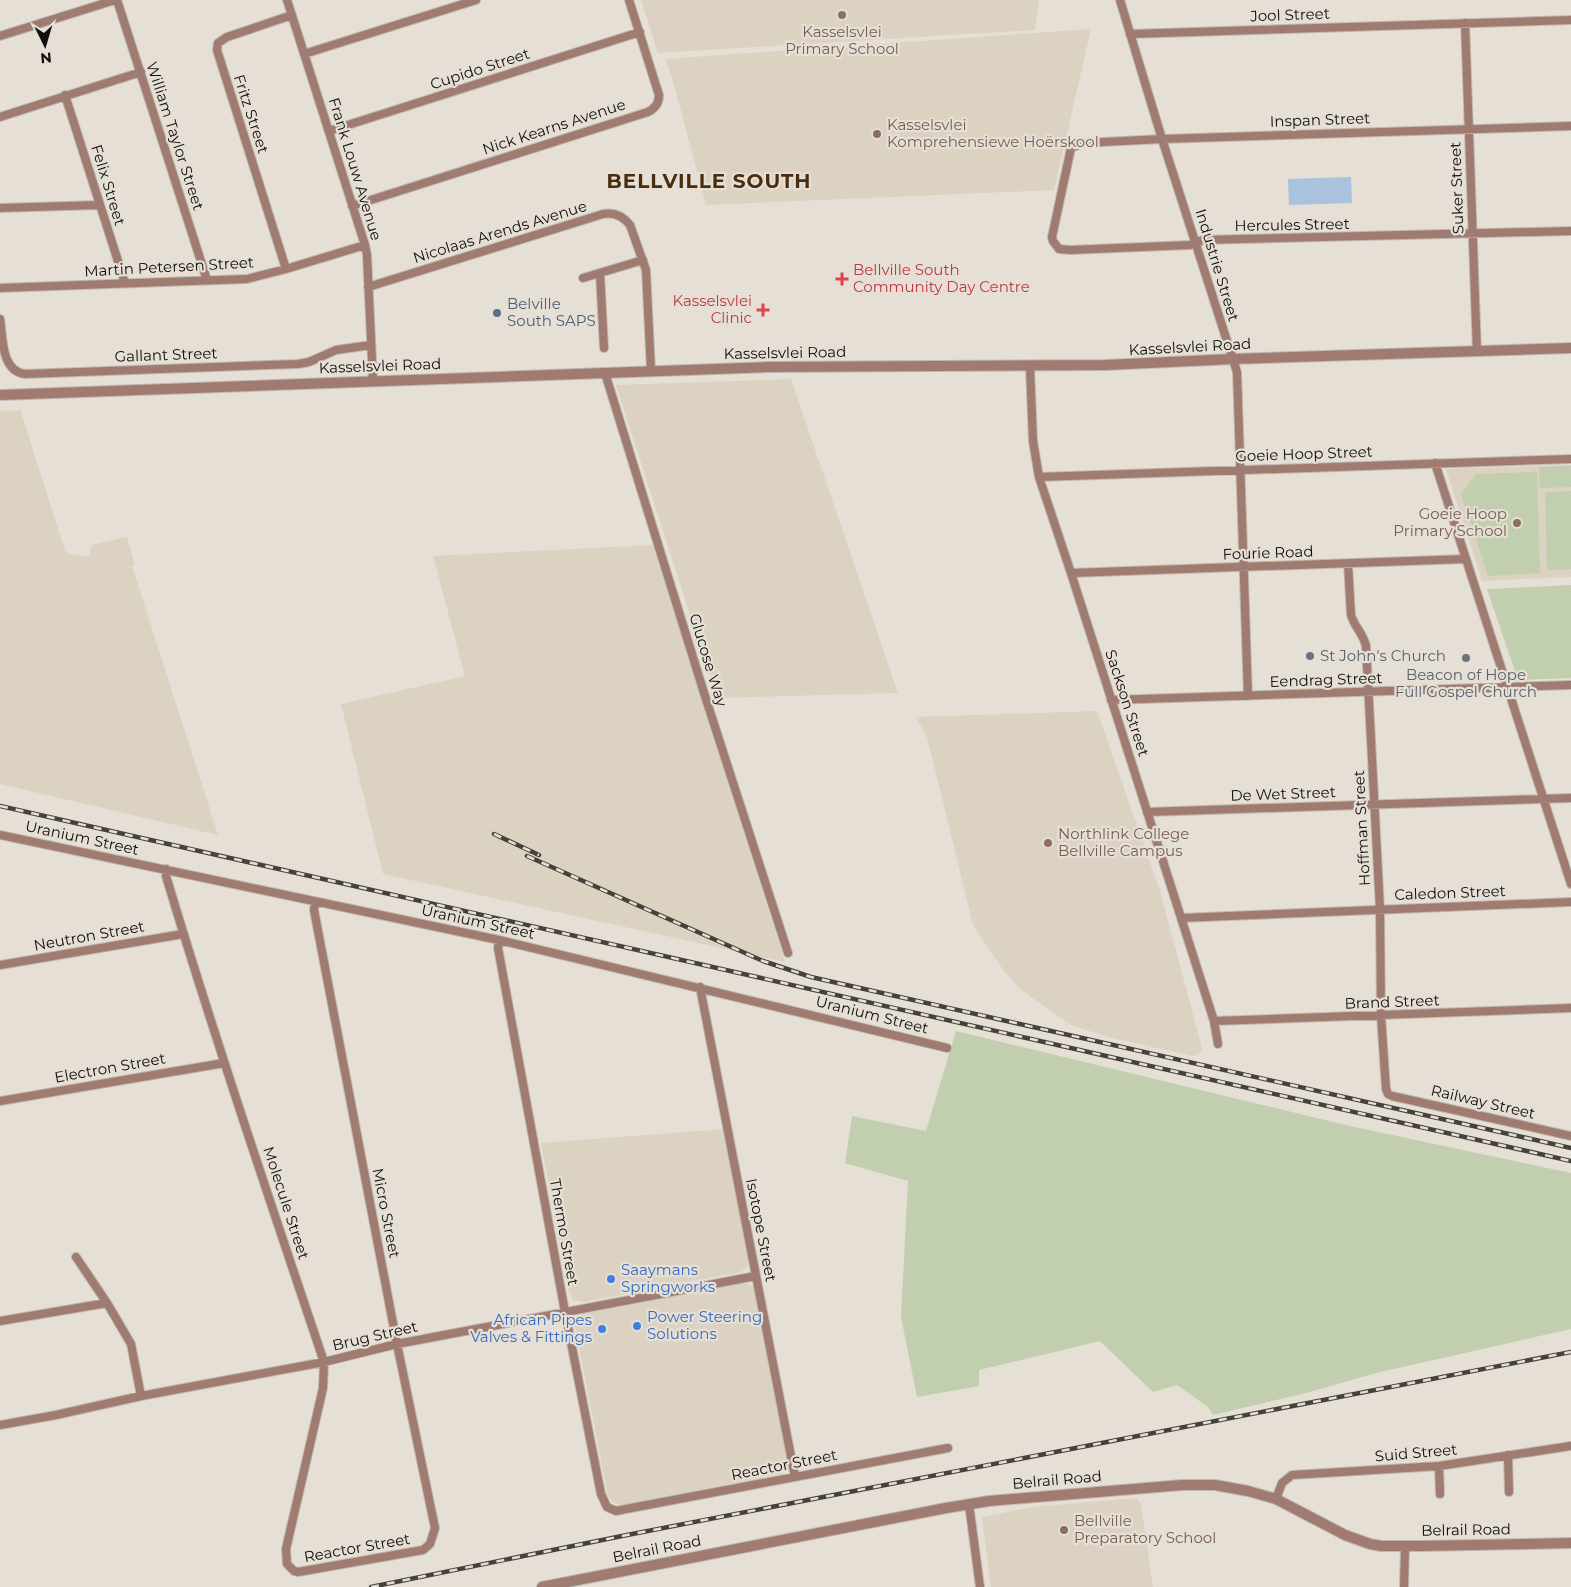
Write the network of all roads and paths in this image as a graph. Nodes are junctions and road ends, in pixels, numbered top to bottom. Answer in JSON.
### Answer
{"nodes":[{"id":1,"x":116,"y":0,"type":"edge"},
{"id":2,"x":287,"y":0,"type":"edge"},
{"id":3,"x":476,"y":0,"type":"edge"},
{"id":4,"x":629,"y":0,"type":"edge"},
{"id":5,"x":1120,"y":0,"type":"edge"},
{"id":6,"x":292,"y":15,"type":"junction"},
{"id":7,"x":1571,"y":20,"type":"edge"},
{"id":8,"x":1465,"y":23,"type":"junction"},
{"id":9,"x":640,"y":32,"type":"junction"},
{"id":10,"x":1130,"y":34,"type":"junction"},
{"id":11,"x":0,"y":36,"type":"edge"},
{"id":12,"x":304,"y":54,"type":"junction"},
{"id":13,"x":141,"y":72,"type":"junction"},
{"id":14,"x":66,"y":95,"type":"junction"},
{"id":15,"x":0,"y":117,"type":"edge"},
{"id":16,"x":1571,"y":126,"type":"edge"},
{"id":17,"x":1468,"y":129,"type":"junction"},
{"id":18,"x":329,"y":131,"type":"junction"},
{"id":19,"x":1162,"y":139,"type":"junction"},
{"id":20,"x":1071,"y":148,"type":"joint"},
{"id":21,"x":99,"y":204,"type":"junction"},
{"id":22,"x":352,"y":206,"type":"junction"},
{"id":23,"x":0,"y":208,"type":"edge"},
{"id":24,"x":1571,"y":231,"type":"edge"},
{"id":25,"x":1472,"y":234,"type":"junction"},
{"id":26,"x":1196,"y":243,"type":"junction"},
{"id":27,"x":364,"y":245,"type":"junction"},
{"id":28,"x":643,"y":260,"type":"junction"},
{"id":29,"x":286,"y":269,"type":"junction"},
{"id":30,"x":600,"y":273,"type":"junction"},
{"id":31,"x":583,"y":278,"type":"dead end"},
{"id":32,"x":207,"y":280,"type":"junction"},
{"id":33,"x":125,"y":283,"type":"junction"},
{"id":34,"x":368,"y":287,"type":"junction"},
{"id":35,"x":0,"y":288,"type":"edge"},
{"id":36,"x":0,"y":319,"type":"edge"},
{"id":37,"x":371,"y":345,"type":"junction"},
{"id":38,"x":604,"y":348,"type":"dead end"},
{"id":39,"x":1571,"y":348,"type":"edge"},
{"id":40,"x":1477,"y":352,"type":"junction"},
{"id":41,"x":1234,"y":359,"type":"junction"},
{"id":42,"x":1030,"y":367,"type":"junction"},
{"id":43,"x":651,"y":371,"type":"junction"},
{"id":44,"x":605,"y":373,"type":"junction"},
{"id":45,"x":373,"y":382,"type":"junction"},
{"id":46,"x":0,"y":395,"type":"edge"},
{"id":47,"x":1571,"y":459,"type":"edge"},
{"id":48,"x":1435,"y":464,"type":"junction"},
{"id":49,"x":1241,"y":470,"type":"junction"},
{"id":50,"x":1039,"y":477,"type":"junction"},
{"id":51,"x":1465,"y":559,"type":"junction"},
{"id":52,"x":1348,"y":564,"type":"junction"},
{"id":53,"x":1243,"y":568,"type":"junction"},
{"id":54,"x":1071,"y":573,"type":"junction"},
{"id":55,"x":1571,"y":685,"type":"edge"},
{"id":56,"x":1507,"y":687,"type":"junction"},
{"id":57,"x":1368,"y":692,"type":"junction"},
{"id":58,"x":1248,"y":696,"type":"junction"},
{"id":59,"x":1112,"y":700,"type":"junction"},
{"id":60,"x":1571,"y":798,"type":"edge"},
{"id":61,"x":1542,"y":800,"type":"junction"},
{"id":62,"x":1374,"y":805,"type":"junction"},
{"id":63,"x":1147,"y":812,"type":"junction"},
{"id":64,"x":0,"y":835,"type":"edge"},
{"id":65,"x":166,"y":869,"type":"junction"},
{"id":66,"x":1571,"y":884,"type":"edge"},
{"id":67,"x":315,"y":902,"type":"junction"},
{"id":68,"x":1571,"y":902,"type":"edge"},
{"id":69,"x":1380,"y":910,"type":"junction"},
{"id":70,"x":1181,"y":918,"type":"junction"},
{"id":71,"x":183,"y":934,"type":"junction"},
{"id":72,"x":499,"y":940,"type":"junction"},
{"id":73,"x":788,"y":953,"type":"dead end"},
{"id":74,"x":0,"y":965,"type":"edge"},
{"id":75,"x":700,"y":987,"type":"junction"},
{"id":76,"x":1571,"y":1008,"type":"edge"},
{"id":77,"x":1382,"y":1016,"type":"junction"},
{"id":78,"x":1214,"y":1021,"type":"junction"},
{"id":79,"x":1218,"y":1044,"type":"dead end"},
{"id":80,"x":947,"y":1048,"type":"dead end"},
{"id":81,"x":224,"y":1063,"type":"junction"},
{"id":82,"x":1388,"y":1094,"type":"joint"},
{"id":83,"x":0,"y":1101,"type":"edge"},
{"id":84,"x":1571,"y":1136,"type":"edge"},
{"id":85,"x":76,"y":1257,"type":"dead end"},
{"id":86,"x":756,"y":1276,"type":"junction"},
{"id":87,"x":107,"y":1303,"type":"junction"},
{"id":88,"x":565,"y":1312,"type":"junction"},
{"id":89,"x":0,"y":1321,"type":"edge"},
{"id":90,"x":397,"y":1344,"type":"junction"},
{"id":91,"x":324,"y":1362,"type":"junction"},
{"id":92,"x":141,"y":1396,"type":"junction"},
{"id":93,"x":0,"y":1425,"type":"edge"},
{"id":94,"x":1571,"y":1446,"type":"edge"},
{"id":95,"x":948,"y":1448,"type":"dead end"},
{"id":96,"x":1508,"y":1456,"type":"junction"},
{"id":97,"x":1439,"y":1466,"type":"junction"},
{"id":98,"x":795,"y":1477,"type":"junction"},
{"id":99,"x":1509,"y":1492,"type":"dead end"},
{"id":100,"x":1440,"y":1494,"type":"dead end"},
{"id":101,"x":1276,"y":1499,"type":"junction"},
{"id":102,"x":969,"y":1504,"type":"junction"},
{"id":103,"x":626,"y":1509,"type":"joint"},
{"id":104,"x":435,"y":1528,"type":"joint"},
{"id":105,"x":1571,"y":1543,"type":"edge"},
{"id":106,"x":1405,"y":1547,"type":"junction"},
{"id":107,"x":286,"y":1549,"type":"joint"},
{"id":108,"x":542,"y":1587,"type":"edge"},
{"id":109,"x":980,"y":1587,"type":"edge"},
{"id":110,"x":1404,"y":1587,"type":"edge"}],
"edges":[{"from":1,"to":11,"type":"street"},
{"from":1,"to":13,"type":"street","name":"William Taylor Street"},
{"from":2,"to":6,"type":"street","name":"Frank Louw Avenue"},
{"from":3,"to":12,"type":"street"},
{"from":4,"to":9,"type":"street","name":"Nick Kearns Avenue"},
{"from":5,"to":10,"type":"street","name":"Industrie Street"},
{"from":6,"to":12,"type":"street","name":"Frank Louw Avenue"},
{"from":6,"to":29,"type":"street","name":"Fritz Street"},
{"from":7,"to":8,"type":"street","name":"Jool Street"},
{"from":8,"to":10,"type":"street","name":"Jool Street"},
{"from":8,"to":17,"type":"street","name":"Suker Street"},
{"from":9,"to":18,"type":"street","name":"Cupido Street"},
{"from":9,"to":22,"type":"street","name":"Nick Kearns Avenue"},
{"from":10,"to":19,"type":"street","name":"Industrie Street"},
{"from":12,"to":18,"type":"street","name":"Frank Louw Avenue"},
{"from":13,"to":14,"type":"street"},
{"from":13,"to":32,"type":"street","name":"William Taylor Street"},
{"from":14,"to":15,"type":"street"},
{"from":14,"to":21,"type":"street","name":"Felix Street"},
{"from":16,"to":17,"type":"street","name":"Inspan Street"},
{"from":17,"to":19,"type":"street","name":"Inspan Street"},
{"from":17,"to":25,"type":"street","name":"Suker Street"},
{"from":18,"to":22,"type":"street","name":"Frank Louw Avenue"},
{"from":19,"to":20,"type":"street","name":"Inspan Street"},
{"from":19,"to":26,"type":"street","name":"Industrie Street"},
{"from":20,"to":26,"type":"street","name":"Hercules Street"},
{"from":21,"to":23,"type":"street"},
{"from":21,"to":33,"type":"street","name":"Felix Street"},
{"from":22,"to":27,"type":"street","name":"Frank Louw Avenue"},
{"from":24,"to":25,"type":"street","name":"Hercules Street"},
{"from":25,"to":26,"type":"street","name":"Hercules Street"},
{"from":25,"to":40,"type":"street","name":"Suker Street"},
{"from":26,"to":41,"type":"street","name":"Industrie Street"},
{"from":27,"to":29,"type":"street","name":"Martin Petersen Street"},
{"from":27,"to":34,"type":"street","name":"Frank Louw Avenue"},
{"from":28,"to":30,"type":"street"},
{"from":28,"to":34,"type":"street","name":"Nicolaas Arends Avenue"},
{"from":28,"to":43,"type":"street","name":"Nicolaas Arends Avenue"},
{"from":29,"to":32,"type":"street","name":"Martin Petersen Street"},
{"from":30,"to":31,"type":"street"},
{"from":30,"to":38,"type":"street"},
{"from":32,"to":33,"type":"street","name":"Martin Petersen Street"},
{"from":33,"to":35,"type":"street","name":"Martin Petersen Street"},
{"from":34,"to":37,"type":"street","name":"Frank Louw Avenue"},
{"from":36,"to":37,"type":"street","name":"Gallant Street"},
{"from":37,"to":45,"type":"street","name":"Frank Louw Avenue"},
{"from":39,"to":40,"type":"street","name":"Kasselsvlei Road"},
{"from":40,"to":41,"type":"street","name":"Kasselsvlei Road"},
{"from":41,"to":42,"type":"street","name":"Kasselsvlei Road"},
{"from":41,"to":49,"type":"street","name":"Industrie Street"},
{"from":42,"to":43,"type":"street","name":"Kasselsvlei Road"},
{"from":42,"to":50,"type":"street","name":"Sackson Street"},
{"from":43,"to":44,"type":"street","name":"Kasselsvlei Road"},
{"from":44,"to":45,"type":"street","name":"Kasselsvlei Road"},
{"from":44,"to":73,"type":"street","name":"Glucose Way"},
{"from":45,"to":46,"type":"street","name":"Kasselsvlei Road"},
{"from":47,"to":48,"type":"street","name":"Goeie Hoop Street"},
{"from":48,"to":49,"type":"street","name":"Goeie Hoop Street"},
{"from":48,"to":51,"type":"street"},
{"from":49,"to":50,"type":"street","name":"Goeie Hoop Street"},
{"from":49,"to":53,"type":"street","name":"Industrie Street"},
{"from":50,"to":54,"type":"street","name":"Sackson Street"},
{"from":51,"to":52,"type":"street","name":"Fourie Road"},
{"from":51,"to":56,"type":"street"},
{"from":52,"to":53,"type":"street","name":"Fourie Road"},
{"from":52,"to":57,"type":"street","name":"Hoffman Street"},
{"from":53,"to":54,"type":"street","name":"Fourie Road"},
{"from":53,"to":58,"type":"street","name":"Industrie Street"},
{"from":54,"to":59,"type":"street","name":"Sackson Street"},
{"from":55,"to":56,"type":"street","name":"Eendrag Street"},
{"from":56,"to":57,"type":"street","name":"Eendrag Street"},
{"from":56,"to":61,"type":"street"},
{"from":57,"to":58,"type":"street","name":"Eendrag Street"},
{"from":57,"to":62,"type":"street","name":"Hoffman Street"},
{"from":58,"to":59,"type":"street","name":"Eendrag Street"},
{"from":59,"to":63,"type":"street","name":"Sackson Street"},
{"from":60,"to":61,"type":"street","name":"De Wet Street"},
{"from":61,"to":62,"type":"street","name":"De Wet Street"},
{"from":61,"to":66,"type":"street"},
{"from":62,"to":63,"type":"street","name":"De Wet Street"},
{"from":62,"to":69,"type":"street","name":"Hoffman Street"},
{"from":63,"to":70,"type":"street","name":"Sackson Street"},
{"from":64,"to":65,"type":"street","name":"Uranium Street"},
{"from":65,"to":67,"type":"street","name":"Uranium Street"},
{"from":65,"to":71,"type":"street","name":"Molecule Street"},
{"from":67,"to":72,"type":"street","name":"Uranium Street"},
{"from":67,"to":90,"type":"street","name":"Micro Street"},
{"from":68,"to":69,"type":"street","name":"Caledon Street"},
{"from":69,"to":70,"type":"street","name":"Caledon Street"},
{"from":69,"to":77,"type":"street","name":"Hoffman Street"},
{"from":70,"to":78,"type":"street","name":"Sackson Street"},
{"from":71,"to":74,"type":"street","name":"Neutron Street"},
{"from":71,"to":81,"type":"street","name":"Molecule Street"},
{"from":72,"to":75,"type":"street","name":"Uranium Street"},
{"from":72,"to":88,"type":"street","name":"Thermo Street"},
{"from":75,"to":80,"type":"street","name":"Uranium Street"},
{"from":75,"to":86,"type":"street","name":"Isotope Street"},
{"from":76,"to":77,"type":"street","name":"Brand Street"},
{"from":77,"to":78,"type":"street","name":"Brand Street"},
{"from":77,"to":82,"type":"street","name":"Hoffman Street"},
{"from":78,"to":79,"type":"street","name":"Sackson Street"},
{"from":81,"to":83,"type":"street","name":"Electron Street"},
{"from":81,"to":91,"type":"street","name":"Molecule Street"},
{"from":82,"to":84,"type":"street","name":"Railway Street"},
{"from":85,"to":87,"type":"street"},
{"from":86,"to":88,"type":"street","name":"Brug Street"},
{"from":86,"to":98,"type":"street","name":"Isotope Street"},
{"from":87,"to":89,"type":"street"},
{"from":87,"to":92,"type":"street"},
{"from":88,"to":90,"type":"street","name":"Brug Street"},
{"from":88,"to":103,"type":"street","name":"Thermo Street"},
{"from":90,"to":91,"type":"street","name":"Brug Street"},
{"from":90,"to":104,"type":"street","name":"Micro Street"},
{"from":91,"to":92,"type":"street","name":"Brug Street"},
{"from":91,"to":107,"type":"street","name":"Molecule Street"},
{"from":92,"to":93,"type":"street","name":"Brug Street"},
{"from":94,"to":96,"type":"street","name":"Suid Street"},
{"from":95,"to":98,"type":"street","name":"Reactor Street"},
{"from":96,"to":97,"type":"street","name":"Suid Street"},
{"from":96,"to":99,"type":"street"},
{"from":97,"to":100,"type":"street"},
{"from":97,"to":101,"type":"street","name":"Suid Street"},
{"from":98,"to":103,"type":"street","name":"Reactor Street"},
{"from":101,"to":102,"type":"street","name":"Belrail Road"},
{"from":101,"to":106,"type":"street","name":"Belrail Road"},
{"from":102,"to":108,"type":"street","name":"Belrail Road"},
{"from":102,"to":109,"type":"street"},
{"from":104,"to":107,"type":"street","name":"Reactor Street"},
{"from":105,"to":106,"type":"street","name":"Belrail Road"},
{"from":106,"to":110,"type":"street"}]}
